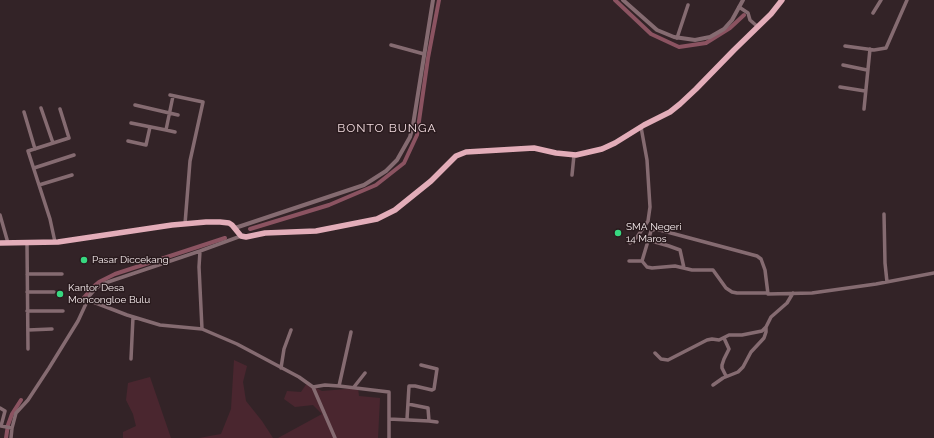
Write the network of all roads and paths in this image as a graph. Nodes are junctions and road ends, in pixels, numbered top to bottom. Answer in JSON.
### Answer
{"nodes":[{"id":1,"x":433,"y":0,"type":"edge"},
{"id":2,"x":623,"y":0,"type":"edge"},
{"id":3,"x":743,"y":0,"type":"edge"},
{"id":4,"x":782,"y":0,"type":"edge"},
{"id":5,"x":881,"y":0,"type":"edge"},
{"id":6,"x":907,"y":0,"type":"edge"},
{"id":7,"x":688,"y":5,"type":"dead end"},
{"id":8,"x":741,"y":8,"type":"junction"},
{"id":9,"x":873,"y":13,"type":"dead end"},
{"id":10,"x":758,"y":27,"type":"junction"},
{"id":11,"x":677,"y":38,"type":"junction"},
{"id":12,"x":391,"y":45,"type":"dead end"},
{"id":13,"x":845,"y":46,"type":"dead end"},
{"id":14,"x":870,"y":49,"type":"junction"},
{"id":15,"x":424,"y":54,"type":"junction"},
{"id":16,"x":843,"y":66,"type":"dead end"},
{"id":17,"x":868,"y":70,"type":"junction"},
{"id":18,"x":840,"y":87,"type":"dead end"},
{"id":19,"x":865,"y":91,"type":"junction"},
{"id":20,"x":135,"y":105,"type":"dead end"},
{"id":21,"x":42,"y":108,"type":"dead end"},
{"id":22,"x":60,"y":109,"type":"dead end"},
{"id":23,"x":864,"y":109,"type":"dead end"},
{"id":24,"x":24,"y":112,"type":"dead end"},
{"id":25,"x":170,"y":113,"type":"junction"},
{"id":26,"x":178,"y":115,"type":"dead end"},
{"id":27,"x":131,"y":123,"type":"dead end"},
{"id":28,"x":150,"y":127,"type":"junction"},
{"id":29,"x":640,"y":127,"type":"junction"},
{"id":30,"x":166,"y":130,"type":"junction"},
{"id":31,"x":174,"y":132,"type":"dead end"},
{"id":32,"x":128,"y":141,"type":"dead end"},
{"id":33,"x":53,"y":143,"type":"junction"},
{"id":34,"x":35,"y":149,"type":"junction"},
{"id":35,"x":74,"y":155,"type":"dead end"},
{"id":36,"x":574,"y":155,"type":"junction"},
{"id":37,"x":34,"y":168,"type":"junction"},
{"id":38,"x":72,"y":175,"type":"dead end"},
{"id":39,"x":572,"y":175,"type":"dead end"},
{"id":40,"x":39,"y":186,"type":"junction"},
{"id":41,"x":884,"y":214,"type":"dead end"},
{"id":42,"x":0,"y":215,"type":"edge"},
{"id":43,"x":185,"y":224,"type":"junction"},
{"id":44,"x":235,"y":228,"type":"junction"},
{"id":45,"x":241,"y":236,"type":"junction"},
{"id":46,"x":648,"y":240,"type":"junction"},
{"id":47,"x":55,"y":242,"type":"junction"},
{"id":48,"x":0,"y":243,"type":"edge"},
{"id":49,"x":8,"y":243,"type":"junction"},
{"id":50,"x":27,"y":243,"type":"junction"},
{"id":51,"x":630,"y":243,"type":"dead end"},
{"id":52,"x":200,"y":252,"type":"junction"},
{"id":53,"x":629,"y":261,"type":"dead end"},
{"id":54,"x":642,"y":261,"type":"junction"},
{"id":55,"x":684,"y":268,"type":"junction"},
{"id":56,"x":934,"y":273,"type":"edge"},
{"id":57,"x":27,"y":274,"type":"junction"},
{"id":58,"x":62,"y":274,"type":"dead end"},
{"id":59,"x":887,"y":282,"type":"junction"},
{"id":60,"x":27,"y":292,"type":"junction"},
{"id":61,"x":54,"y":292,"type":"dead end"},
{"id":62,"x":767,"y":293,"type":"junction"},
{"id":63,"x":794,"y":293,"type":"junction"},
{"id":64,"x":88,"y":300,"type":"junction"},
{"id":65,"x":28,"y":311,"type":"junction"},
{"id":66,"x":63,"y":311,"type":"dead end"},
{"id":67,"x":133,"y":317,"type":"junction"},
{"id":68,"x":766,"y":327,"type":"junction"},
{"id":69,"x":52,"y":329,"type":"dead end"},
{"id":70,"x":202,"y":329,"type":"junction"},
{"id":71,"x":28,"y":330,"type":"junction"},
{"id":72,"x":291,"y":330,"type":"dead end"},
{"id":73,"x":351,"y":332,"type":"dead end"},
{"id":74,"x":724,"y":338,"type":"junction"},
{"id":75,"x":28,"y":348,"type":"dead end"},
{"id":76,"x":654,"y":353,"type":"dead end"},
{"id":77,"x":131,"y":358,"type":"dead end"},
{"id":78,"x":420,"y":365,"type":"dead end"},
{"id":79,"x":281,"y":368,"type":"junction"},
{"id":80,"x":365,"y":373,"type":"dead end"},
{"id":81,"x":726,"y":376,"type":"junction"},
{"id":82,"x":713,"y":385,"type":"dead end"},
{"id":83,"x":339,"y":386,"type":"junction"},
{"id":84,"x":313,"y":387,"type":"junction"},
{"id":85,"x":354,"y":387,"type":"junction"},
{"id":86,"x":408,"y":404,"type":"junction"},
{"id":87,"x":0,"y":408,"type":"edge"},
{"id":88,"x":389,"y":419,"type":"junction"},
{"id":89,"x":407,"y":419,"type":"junction"},
{"id":90,"x":430,"y":422,"type":"junction"},
{"id":91,"x":437,"y":422,"type":"dead end"},
{"id":92,"x":10,"y":428,"type":"junction"},
{"id":93,"x":11,"y":438,"type":"edge"},
{"id":94,"x":334,"y":438,"type":"edge"},
{"id":95,"x":389,"y":438,"type":"edge"}],
"edges":[{"from":1,"to":15,"type":"street"},
{"from":2,"to":11,"type":"street"},
{"from":3,"to":8,"type":"street"},
{"from":4,"to":10,"type":"main road"},
{"from":5,"to":9,"type":"street"},
{"from":6,"to":14,"type":"street"},
{"from":7,"to":11,"type":"street"},
{"from":8,"to":10,"type":"street"},
{"from":8,"to":11,"type":"street"},
{"from":10,"to":29,"type":"main road"},
{"from":12,"to":15,"type":"street"},
{"from":13,"to":14,"type":"street"},
{"from":14,"to":17,"type":"street"},
{"from":15,"to":44,"type":"street"},
{"from":16,"to":17,"type":"street"},
{"from":17,"to":19,"type":"street"},
{"from":18,"to":19,"type":"street"},
{"from":19,"to":23,"type":"street"},
{"from":20,"to":25,"type":"street"},
{"from":21,"to":33,"type":"street"},
{"from":22,"to":33,"type":"street"},
{"from":24,"to":34,"type":"street"},
{"from":25,"to":26,"type":"street"},
{"from":25,"to":30,"type":"street"},
{"from":25,"to":43,"type":"street"},
{"from":27,"to":28,"type":"street"},
{"from":28,"to":30,"type":"street"},
{"from":28,"to":32,"type":"street"},
{"from":29,"to":36,"type":"main road"},
{"from":29,"to":51,"type":"street"},
{"from":30,"to":31,"type":"street"},
{"from":33,"to":34,"type":"street"},
{"from":34,"to":37,"type":"street"},
{"from":35,"to":37,"type":"street"},
{"from":36,"to":39,"type":"street"},
{"from":36,"to":45,"type":"main road"},
{"from":37,"to":40,"type":"street"},
{"from":38,"to":40,"type":"street"},
{"from":40,"to":47,"type":"street"},
{"from":41,"to":59,"type":"street"},
{"from":42,"to":49,"type":"street"},
{"from":43,"to":44,"type":"main road"},
{"from":43,"to":47,"type":"main road"},
{"from":44,"to":45,"type":"main road"},
{"from":45,"to":52,"type":"street"},
{"from":46,"to":54,"type":"street"},
{"from":46,"to":55,"type":"street"},
{"from":46,"to":62,"type":"street"},
{"from":47,"to":50,"type":"main road"},
{"from":48,"to":49,"type":"main road"},
{"from":49,"to":50,"type":"main road"},
{"from":50,"to":57,"type":"street"},
{"from":52,"to":64,"type":"street"},
{"from":52,"to":70,"type":"street"},
{"from":53,"to":54,"type":"street"},
{"from":54,"to":55,"type":"street"},
{"from":55,"to":62,"type":"street"},
{"from":56,"to":59,"type":"street"},
{"from":57,"to":58,"type":"street"},
{"from":57,"to":60,"type":"street"},
{"from":59,"to":63,"type":"street"},
{"from":60,"to":61,"type":"street"},
{"from":60,"to":65,"type":"street"},
{"from":62,"to":63,"type":"street"},
{"from":63,"to":68,"type":"street"},
{"from":64,"to":67,"type":"street"},
{"from":64,"to":92,"type":"street"},
{"from":65,"to":66,"type":"street"},
{"from":65,"to":71,"type":"street"},
{"from":67,"to":70,"type":"street"},
{"from":67,"to":77,"type":"street"},
{"from":68,"to":74,"type":"street"},
{"from":68,"to":81,"type":"street"},
{"from":69,"to":71,"type":"street"},
{"from":70,"to":79,"type":"street"},
{"from":71,"to":75,"type":"street"},
{"from":72,"to":79,"type":"street"},
{"from":73,"to":83,"type":"street"},
{"from":74,"to":76,"type":"street"},
{"from":74,"to":81,"type":"street"},
{"from":78,"to":86,"type":"street"},
{"from":79,"to":84,"type":"street"},
{"from":80,"to":85,"type":"street"},
{"from":81,"to":82,"type":"street"},
{"from":83,"to":84,"type":"street"},
{"from":83,"to":85,"type":"street"},
{"from":84,"to":94,"type":"street"},
{"from":85,"to":88,"type":"street"},
{"from":86,"to":89,"type":"street"},
{"from":86,"to":90,"type":"street"},
{"from":87,"to":92,"type":"street"},
{"from":88,"to":89,"type":"street"},
{"from":88,"to":95,"type":"street"},
{"from":89,"to":90,"type":"street"},
{"from":90,"to":91,"type":"street"},
{"from":92,"to":93,"type":"street"}]}
